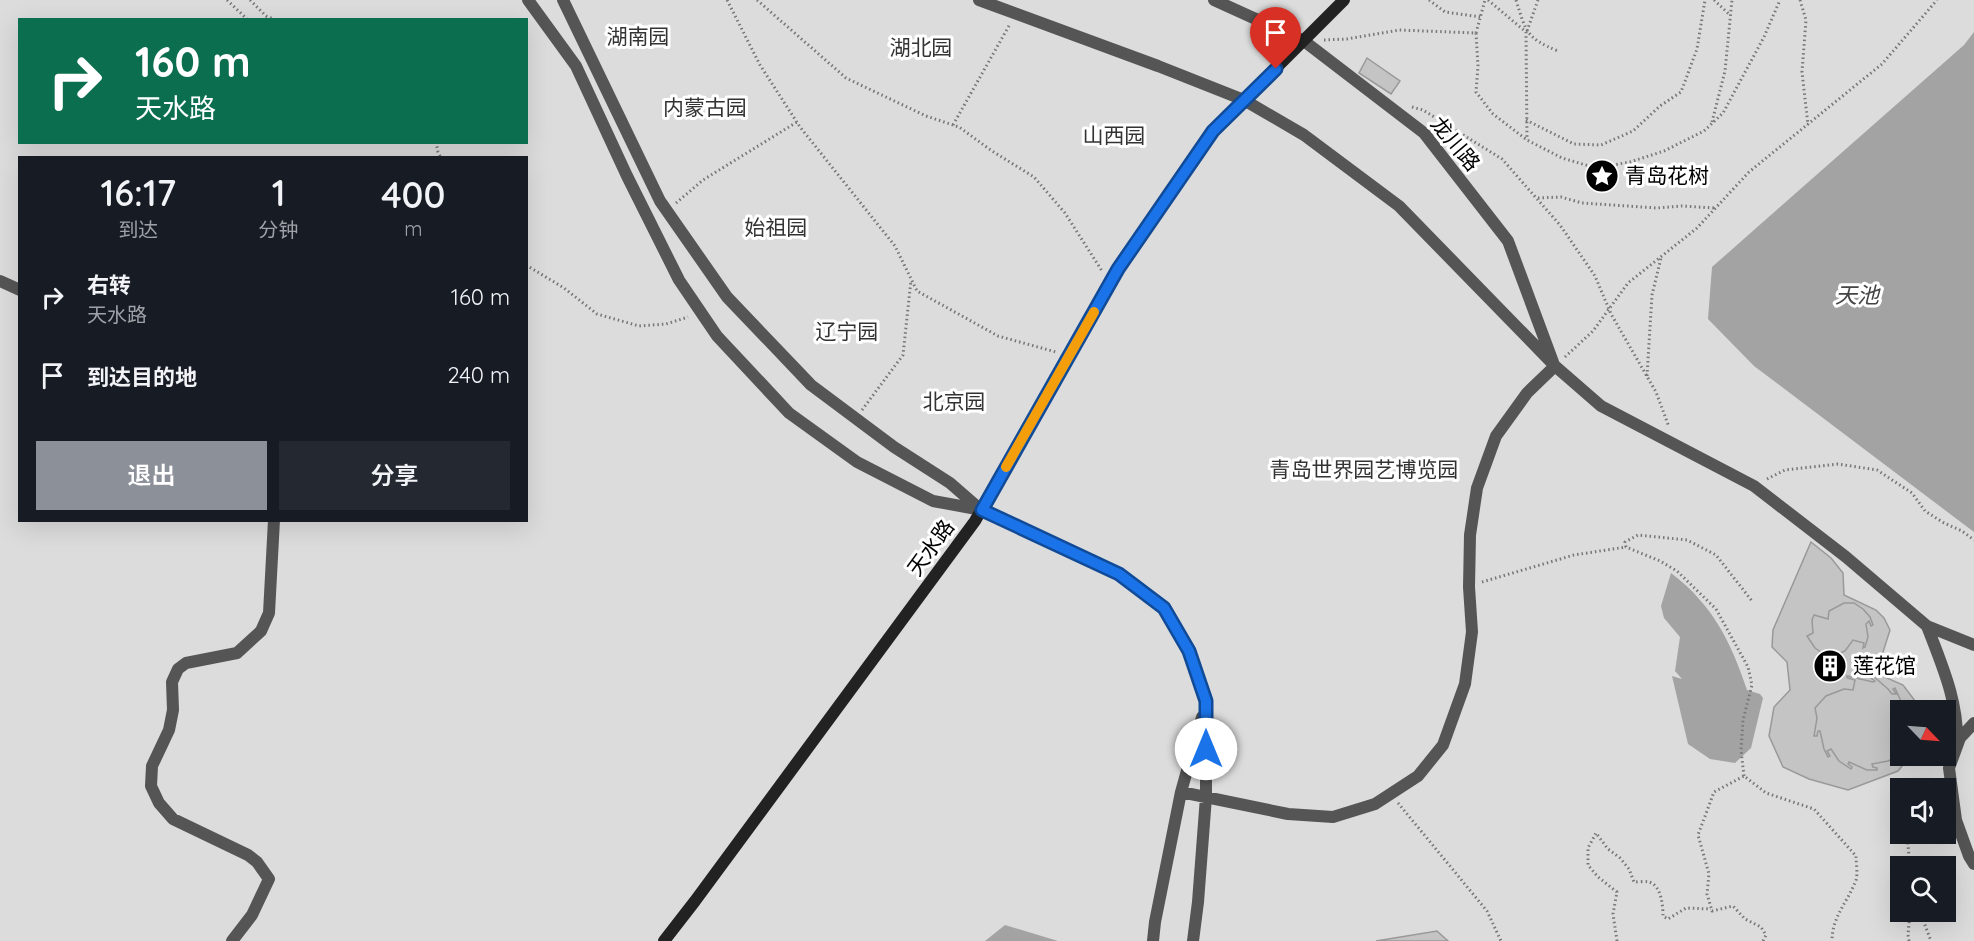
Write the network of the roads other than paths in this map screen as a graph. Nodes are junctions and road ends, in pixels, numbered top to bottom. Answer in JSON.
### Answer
{"nodes":[{"id":1,"x":528,"y":0,"type":"edge"},
{"id":2,"x":563,"y":0,"type":"edge"},
{"id":3,"x":979,"y":0,"type":"edge"},
{"id":4,"x":1214,"y":0,"type":"edge"},
{"id":5,"x":1344,"y":0,"type":"edge"},
{"id":6,"x":1304,"y":41,"type":"junction"},
{"id":7,"x":1245,"y":100,"type":"junction"},
{"id":8,"x":0,"y":282,"type":"edge"},
{"id":9,"x":18,"y":289,"type":"edge"},
{"id":10,"x":1555,"y":366,"type":"junction"},
{"id":11,"x":982,"y":510,"type":"junction"},
{"id":12,"x":274,"y":522,"type":"edge"},
{"id":13,"x":1928,"y":626,"type":"junction"},
{"id":14,"x":1974,"y":645,"type":"edge"},
{"id":15,"x":1953,"y":700,"type":"edge"},
{"id":16,"x":1206,"y":701,"type":"junction"},
{"id":17,"x":1956,"y":715,"type":"edge"},
{"id":18,"x":1974,"y":723,"type":"edge"},
{"id":19,"x":1956,"y":749,"type":"joint"},
{"id":20,"x":1950,"y":766,"type":"edge"},
{"id":21,"x":1181,"y":792,"type":"junction"},
{"id":22,"x":1206,"y":796,"type":"junction"},
{"id":23,"x":1974,"y":864,"type":"edge"},
{"id":24,"x":232,"y":941,"type":"edge"},
{"id":25,"x":664,"y":941,"type":"edge"},
{"id":26,"x":1153,"y":941,"type":"edge"},
{"id":27,"x":1193,"y":941,"type":"edge"}],
"edges":[{"from":1,"to":11,"type":"street"},
{"from":2,"to":11,"type":"street"},
{"from":3,"to":7,"type":"street"},
{"from":4,"to":6,"type":"street","name":"龙川路"},
{"from":5,"to":6,"type":"street","name":"天水路"},
{"from":6,"to":7,"type":"street","name":"天水路"},
{"from":6,"to":10,"type":"street","name":"龙川路"},
{"from":7,"to":10,"type":"street"},
{"from":7,"to":11,"type":"street","name":"天水路"},
{"from":8,"to":9,"type":"street"},
{"from":10,"to":13,"type":"street"},
{"from":10,"to":22,"type":"street"},
{"from":11,"to":16,"type":"street"},
{"from":11,"to":25,"type":"street","name":"天水路"},
{"from":12,"to":24,"type":"street"},
{"from":13,"to":14,"type":"street"},
{"from":13,"to":15,"type":"street"},
{"from":16,"to":21,"type":"street"},
{"from":16,"to":22,"type":"street"},
{"from":17,"to":19,"type":"street"},
{"from":18,"to":19,"type":"street"},
{"from":20,"to":23,"type":"street"},
{"from":21,"to":22,"type":"street"},
{"from":21,"to":26,"type":"street"},
{"from":22,"to":27,"type":"street"}]}
